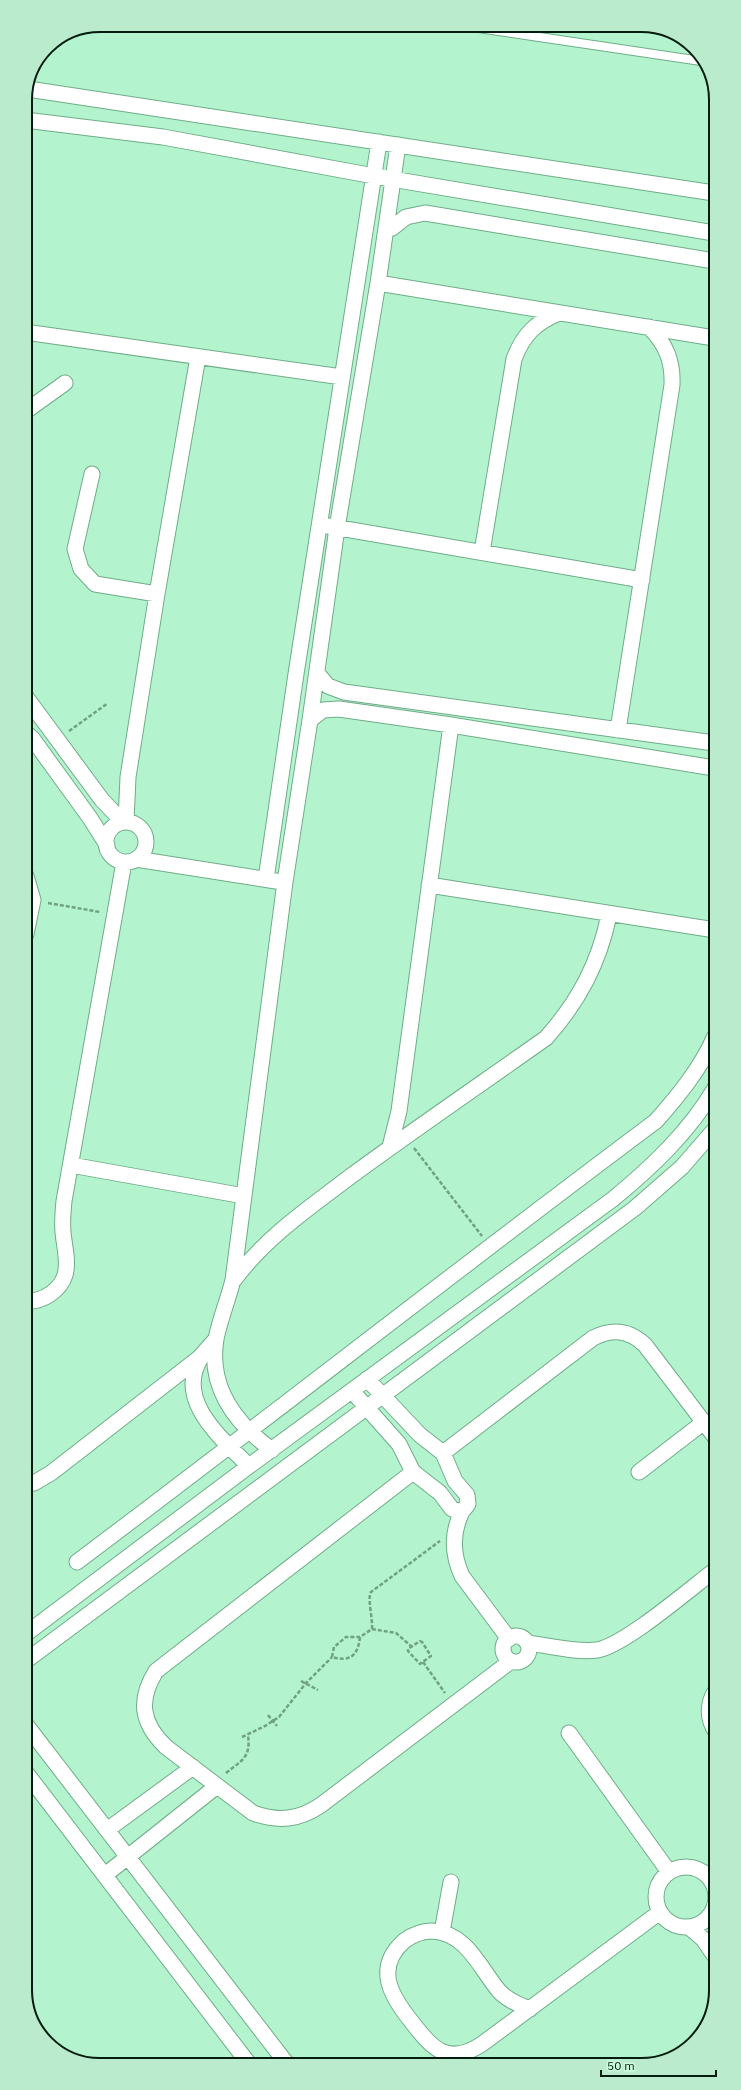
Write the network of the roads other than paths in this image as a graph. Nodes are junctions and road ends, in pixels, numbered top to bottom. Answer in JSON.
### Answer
{"nodes":[{"id":1,"x":505,"y":32,"type":"edge"},
{"id":2,"x":696,"y":60,"type":"edge"},
{"id":3,"x":33,"y":90,"type":"edge"},
{"id":4,"x":32,"y":121,"type":"edge"},
{"id":5,"x":379,"y":142,"type":"junction"},
{"id":6,"x":398,"y":145,"type":"junction"},
{"id":7,"x":374,"y":176,"type":"junction"},
{"id":8,"x":394,"y":179,"type":"junction"},
{"id":9,"x":709,"y":192,"type":"edge"},
{"id":10,"x":387,"y":227,"type":"junction"},
{"id":11,"x":709,"y":232,"type":"edge"},
{"id":12,"x":709,"y":260,"type":"edge"},
{"id":13,"x":378,"y":283,"type":"junction"},
{"id":14,"x":559,"y":313,"type":"junction"},
{"id":15,"x":649,"y":327,"type":"junction"},
{"id":16,"x":32,"y":333,"type":"edge"},
{"id":17,"x":709,"y":337,"type":"edge"},
{"id":18,"x":198,"y":357,"type":"junction"},
{"id":19,"x":342,"y":377,"type":"junction"},
{"id":20,"x":65,"y":383,"type":"dead end"},
{"id":21,"x":32,"y":407,"type":"edge"},
{"id":22,"x":92,"y":474,"type":"dead end"},
{"id":23,"x":319,"y":525,"type":"junction"},
{"id":24,"x":337,"y":528,"type":"junction"},
{"id":25,"x":316,"y":543,"type":"junction"},
{"id":26,"x":334,"y":546,"type":"junction"},
{"id":27,"x":482,"y":552,"type":"junction"},
{"id":28,"x":642,"y":580,"type":"junction"},
{"id":29,"x":157,"y":594,"type":"junction"},
{"id":30,"x":296,"y":674,"type":"junction"},
{"id":31,"x":316,"y":676,"type":"junction"},
{"id":32,"x":32,"y":705,"type":"edge"},
{"id":33,"x":310,"y":720,"type":"junction"},
{"id":34,"x":45,"y":723,"type":"junction"},
{"id":35,"x":451,"y":725,"type":"junction"},
{"id":36,"x":618,"y":730,"type":"junction"},
{"id":37,"x":32,"y":733,"type":"edge"},
{"id":38,"x":32,"y":739,"type":"edge"},
{"id":39,"x":709,"y":742,"type":"edge"},
{"id":40,"x":709,"y":767,"type":"edge"},
{"id":41,"x":124,"y":821,"type":"junction"},
{"id":42,"x":107,"y":845,"type":"junction"},
{"id":43,"x":130,"y":860,"type":"junction"},
{"id":44,"x":266,"y":879,"type":"junction"},
{"id":45,"x":285,"y":882,"type":"junction"},
{"id":46,"x":430,"y":885,"type":"junction"},
{"id":47,"x":609,"y":915,"type":"junction"},
{"id":48,"x":709,"y":929,"type":"edge"},
{"id":49,"x":709,"y":1047,"type":"edge"},
{"id":50,"x":709,"y":1097,"type":"edge"},
{"id":51,"x":709,"y":1136,"type":"edge"},
{"id":52,"x":390,"y":1147,"type":"junction"},
{"id":53,"x":71,"y":1164,"type":"junction"},
{"id":54,"x":244,"y":1196,"type":"junction"},
{"id":55,"x":233,"y":1280,"type":"junction"},
{"id":56,"x":32,"y":1301,"type":"edge"},
{"id":57,"x":216,"y":1339,"type":"junction"},
{"id":58,"x":205,"y":1352,"type":"junction"},
{"id":59,"x":367,"y":1379,"type":"junction"},
{"id":60,"x":352,"y":1391,"type":"junction"},
{"id":61,"x":384,"y":1397,"type":"junction"},
{"id":62,"x":368,"y":1408,"type":"junction"},
{"id":63,"x":704,"y":1422,"type":"junction"},
{"id":64,"x":709,"y":1429,"type":"edge"},
{"id":65,"x":248,"y":1431,"type":"junction"},
{"id":66,"x":229,"y":1447,"type":"junction"},
{"id":67,"x":272,"y":1450,"type":"junction"},
{"id":68,"x":443,"y":1453,"type":"junction"},
{"id":69,"x":249,"y":1466,"type":"junction"},
{"id":70,"x":413,"y":1472,"type":"junction"},
{"id":71,"x":639,"y":1472,"type":"dead end"},
{"id":72,"x":32,"y":1483,"type":"edge"},
{"id":73,"x":461,"y":1512,"type":"junction"},
{"id":74,"x":77,"y":1562,"type":"dead end"},
{"id":75,"x":709,"y":1575,"type":"edge"},
{"id":76,"x":32,"y":1629,"type":"edge"},
{"id":77,"x":509,"y":1639,"type":"junction"},
{"id":78,"x":527,"y":1643,"type":"junction"},
{"id":79,"x":32,"y":1656,"type":"edge"},
{"id":80,"x":510,"y":1661,"type":"junction"},
{"id":81,"x":709,"y":1705,"type":"edge"},
{"id":82,"x":709,"y":1716,"type":"edge"},
{"id":83,"x":32,"y":1732,"type":"edge"},
{"id":84,"x":569,"y":1733,"type":"dead end"},
{"id":85,"x":193,"y":1767,"type":"junction"},
{"id":86,"x":32,"y":1781,"type":"edge"},
{"id":87,"x":217,"y":1786,"type":"junction"},
{"id":88,"x":108,"y":1830,"type":"junction"},
{"id":89,"x":127,"y":1856,"type":"junction"},
{"id":90,"x":669,"y":1872,"type":"junction"},
{"id":91,"x":709,"y":1872,"type":"edge"},
{"id":92,"x":104,"y":1875,"type":"junction"},
{"id":93,"x":451,"y":1882,"type":"dead end"},
{"id":94,"x":660,"y":1912,"type":"junction"},
{"id":95,"x":709,"y":1916,"type":"edge"},
{"id":96,"x":689,"y":1927,"type":"junction"},
{"id":97,"x":442,"y":1932,"type":"junction"},
{"id":98,"x":709,"y":1948,"type":"edge"},
{"id":99,"x":530,"y":2009,"type":"junction"},
{"id":100,"x":244,"y":2058,"type":"edge"},
{"id":101,"x":282,"y":2058,"type":"edge"}],
"edges":[{"from":1,"to":2,"type":"lane"},
{"from":3,"to":5,"type":"street"},
{"from":4,"to":7,"type":"street"},
{"from":5,"to":6,"type":"street"},
{"from":5,"to":7,"type":"street"},
{"from":6,"to":8,"type":"street"},
{"from":6,"to":9,"type":"street"},
{"from":7,"to":8,"type":"street"},
{"from":7,"to":19,"type":"street"},
{"from":8,"to":10,"type":"street"},
{"from":8,"to":11,"type":"street"},
{"from":10,"to":12,"type":"street"},
{"from":10,"to":13,"type":"street"},
{"from":13,"to":14,"type":"street"},
{"from":13,"to":24,"type":"street"},
{"from":14,"to":15,"type":"street"},
{"from":14,"to":27,"type":"street"},
{"from":15,"to":17,"type":"street"},
{"from":15,"to":28,"type":"street"},
{"from":16,"to":18,"type":"street"},
{"from":18,"to":19,"type":"street"},
{"from":18,"to":29,"type":"street"},
{"from":19,"to":23,"type":"street"},
{"from":20,"to":21,"type":"street"},
{"from":22,"to":29,"type":"street"},
{"from":23,"to":24,"type":"street"},
{"from":23,"to":25,"type":"street"},
{"from":24,"to":26,"type":"street"},
{"from":24,"to":27,"type":"street"},
{"from":25,"to":26,"type":"street"},
{"from":25,"to":30,"type":"street"},
{"from":26,"to":31,"type":"street"},
{"from":27,"to":28,"type":"street"},
{"from":28,"to":36,"type":"street"},
{"from":29,"to":41,"type":"street"},
{"from":30,"to":31,"type":"street"},
{"from":30,"to":44,"type":"street"},
{"from":31,"to":33,"type":"street"},
{"from":31,"to":36,"type":"street"},
{"from":32,"to":34,"type":"street"},
{"from":33,"to":35,"type":"street"},
{"from":33,"to":45,"type":"street"},
{"from":34,"to":37,"type":"street"},
{"from":34,"to":41,"type":"street"},
{"from":35,"to":40,"type":"street"},
{"from":35,"to":46,"type":"street"},
{"from":36,"to":39,"type":"street"},
{"from":38,"to":42,"type":"street"},
{"from":41,"to":42,"type":"street"},
{"from":41,"to":43,"type":"street"},
{"from":42,"to":43,"type":"street"},
{"from":43,"to":44,"type":"street"},
{"from":43,"to":53,"type":"street"},
{"from":44,"to":45,"type":"street"},
{"from":45,"to":54,"type":"street"},
{"from":46,"to":47,"type":"street"},
{"from":46,"to":52,"type":"street"},
{"from":47,"to":48,"type":"street"},
{"from":47,"to":52,"type":"street"},
{"from":49,"to":65,"type":"street"},
{"from":50,"to":59,"type":"street"},
{"from":51,"to":61,"type":"street"},
{"from":52,"to":55,"type":"street"},
{"from":53,"to":54,"type":"street"},
{"from":53,"to":56,"type":"street"},
{"from":54,"to":55,"type":"street"},
{"from":55,"to":57,"type":"street"},
{"from":57,"to":58,"type":"street"},
{"from":57,"to":65,"type":"street"},
{"from":58,"to":66,"type":"street"},
{"from":58,"to":72,"type":"street"},
{"from":59,"to":60,"type":"street"},
{"from":59,"to":61,"type":"street"},
{"from":60,"to":62,"type":"street"},
{"from":60,"to":67,"type":"street"},
{"from":61,"to":62,"type":"street"},
{"from":61,"to":68,"type":"street"},
{"from":62,"to":70,"type":"street"},
{"from":62,"to":79,"type":"street"},
{"from":63,"to":64,"type":"street"},
{"from":63,"to":68,"type":"street"},
{"from":63,"to":71,"type":"street"},
{"from":65,"to":66,"type":"street"},
{"from":65,"to":67,"type":"street"},
{"from":66,"to":69,"type":"street"},
{"from":66,"to":74,"type":"street"},
{"from":67,"to":69,"type":"street"},
{"from":68,"to":73,"type":"street"},
{"from":69,"to":76,"type":"street"},
{"from":70,"to":73,"type":"street"},
{"from":70,"to":85,"type":"street"},
{"from":73,"to":77,"type":"street"},
{"from":75,"to":78,"type":"street"},
{"from":77,"to":78,"type":"street"},
{"from":77,"to":80,"type":"street"},
{"from":78,"to":80,"type":"street"},
{"from":80,"to":87,"type":"street"},
{"from":81,"to":82,"type":"street"},
{"from":83,"to":88,"type":"street"},
{"from":84,"to":90,"type":"street"},
{"from":85,"to":87,"type":"street"},
{"from":85,"to":88,"type":"street"},
{"from":86,"to":92,"type":"street"},
{"from":87,"to":89,"type":"street"},
{"from":88,"to":89,"type":"street"},
{"from":89,"to":92,"type":"street"},
{"from":89,"to":101,"type":"street"},
{"from":90,"to":91,"type":"street"},
{"from":90,"to":94,"type":"street"},
{"from":92,"to":100,"type":"street"},
{"from":93,"to":97,"type":"street"},
{"from":94,"to":96,"type":"street"},
{"from":94,"to":99,"type":"street"},
{"from":95,"to":96,"type":"street"},
{"from":96,"to":98,"type":"street"},
{"from":97,"to":99,"type":"street"},
{"from":97,"to":99,"type":"street"}]}
